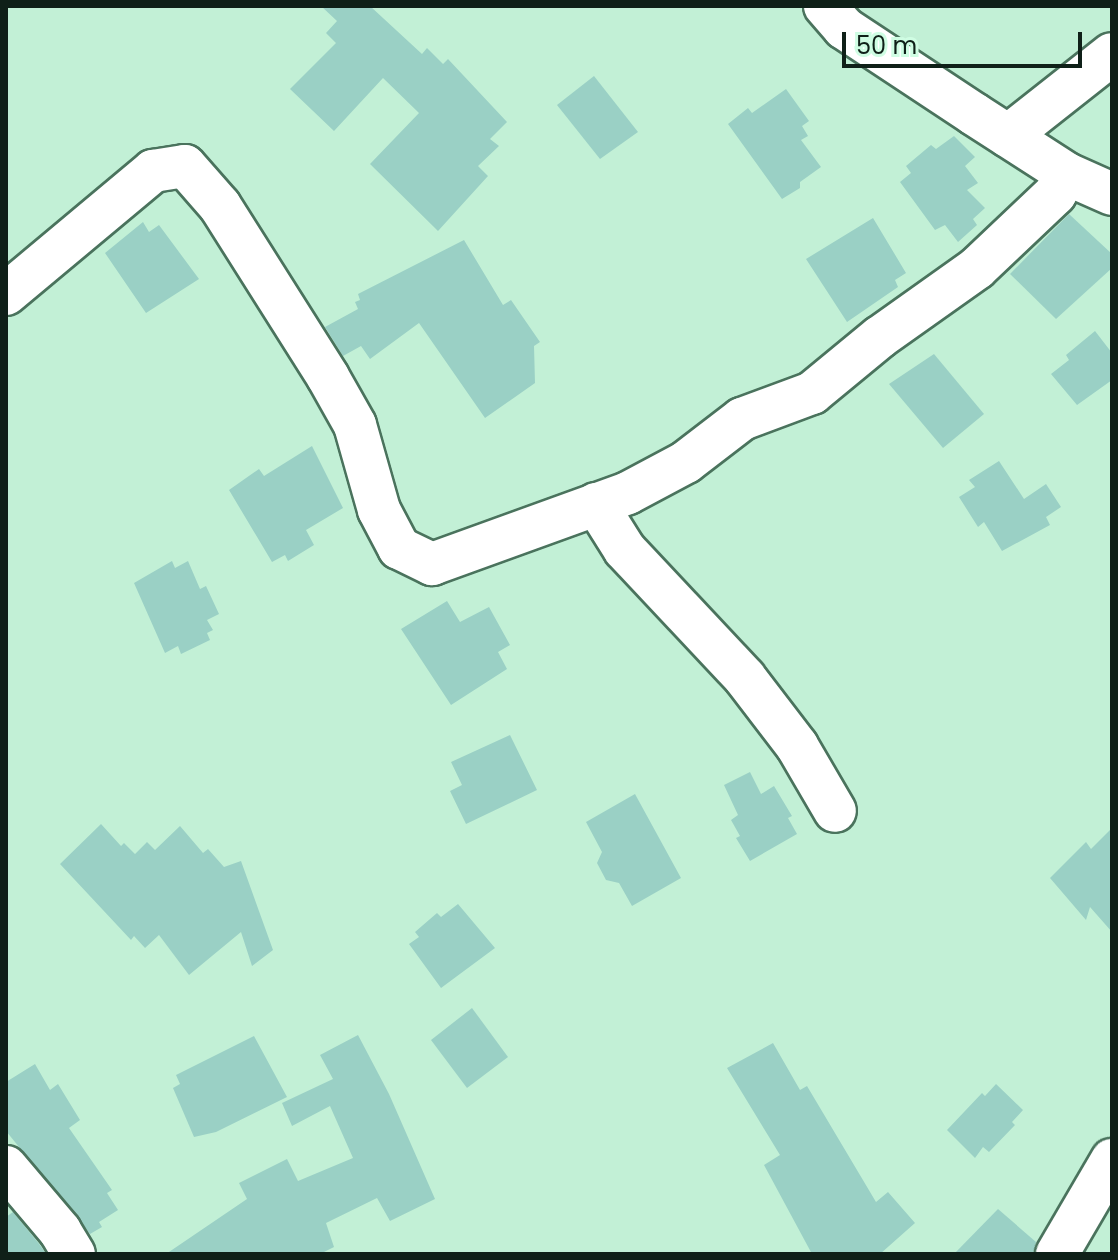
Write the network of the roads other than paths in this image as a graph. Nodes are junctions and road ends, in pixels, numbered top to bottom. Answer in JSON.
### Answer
{"nodes":[{"id":1,"x":825,"y":6,"type":"edge"},
{"id":2,"x":1112,"y":54,"type":"edge"},
{"id":3,"x":1008,"y":136,"type":"junction"},
{"id":4,"x":1067,"y":174,"type":"junction"},
{"id":5,"x":1112,"y":194,"type":"edge"},
{"id":6,"x":6,"y":294,"type":"edge"},
{"id":7,"x":596,"y":504,"type":"junction"},
{"id":8,"x":835,"y":811,"type":"dead end"},
{"id":9,"x":1112,"y":1160,"type":"edge"},
{"id":10,"x":6,"y":1167,"type":"edge"},
{"id":11,"x":74,"y":1254,"type":"edge"},
{"id":12,"x":1057,"y":1254,"type":"edge"}],
"edges":[{"from":1,"to":3,"type":"street"},
{"from":2,"to":3,"type":"street"},
{"from":3,"to":4,"type":"street"},
{"from":4,"to":5,"type":"street"},
{"from":4,"to":7,"type":"street"},
{"from":6,"to":7,"type":"street"},
{"from":7,"to":8,"type":"street"},
{"from":9,"to":12,"type":"street"},
{"from":10,"to":11,"type":"street"}]}
